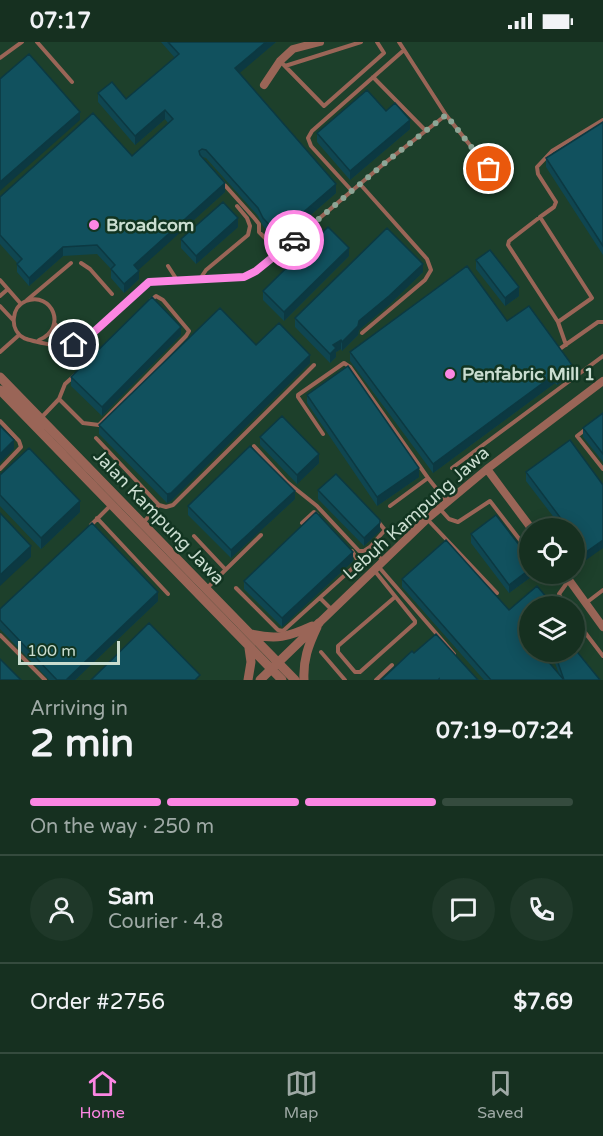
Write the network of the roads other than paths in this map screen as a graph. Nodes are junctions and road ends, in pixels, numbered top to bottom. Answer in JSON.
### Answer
{"nodes":[{"id":1,"x":22,"y":42,"type":"edge"},
{"id":2,"x":37,"y":42,"type":"edge"},
{"id":3,"x":320,"y":42,"type":"edge"},
{"id":4,"x":361,"y":42,"type":"edge"},
{"id":5,"x":377,"y":42,"type":"edge"},
{"id":6,"x":399,"y":42,"type":"edge"},
{"id":7,"x":404,"y":50,"type":"junction"},
{"id":8,"x":0,"y":58,"type":"edge"},
{"id":9,"x":282,"y":63,"type":"junction"},
{"id":10,"x":373,"y":77,"type":"junction"},
{"id":11,"x":72,"y":82,"type":"dead end"},
{"id":12,"x":264,"y":85,"type":"dead end"},
{"id":13,"x":446,"y":115,"type":"junction"},
{"id":14,"x":603,"y":120,"type":"edge"},
{"id":15,"x":426,"y":131,"type":"junction"},
{"id":16,"x":218,"y":177,"type":"edge"},
{"id":17,"x":482,"y":180,"type":"dead end"},
{"id":18,"x":360,"y":184,"type":"junction"},
{"id":19,"x":352,"y":190,"type":"junction"},
{"id":20,"x":237,"y":206,"type":"dead end"},
{"id":21,"x":540,"y":217,"type":"junction"},
{"id":22,"x":279,"y":252,"type":"junction"},
{"id":23,"x":71,"y":263,"type":"dead end"},
{"id":24,"x":81,"y":263,"type":"dead end"},
{"id":25,"x":168,"y":266,"type":"dead end"},
{"id":26,"x":200,"y":279,"type":"junction"},
{"id":27,"x":0,"y":280,"type":"edge"},
{"id":28,"x":177,"y":280,"type":"junction"},
{"id":29,"x":8,"y":289,"type":"junction"},
{"id":30,"x":112,"y":294,"type":"dead end"},
{"id":31,"x":0,"y":296,"type":"edge"},
{"id":32,"x":27,"y":301,"type":"junction"},
{"id":33,"x":21,"y":304,"type":"junction"},
{"id":34,"x":0,"y":306,"type":"edge"},
{"id":35,"x":142,"y":308,"type":"edge"},
{"id":36,"x":13,"y":321,"type":"junction"},
{"id":37,"x":558,"y":322,"type":"junction"},
{"id":38,"x":603,"y":322,"type":"edge"},
{"id":39,"x":54,"y":324,"type":"junction"},
{"id":40,"x":363,"y":333,"type":"dead end"},
{"id":41,"x":19,"y":334,"type":"junction"},
{"id":42,"x":39,"y":340,"type":"junction"},
{"id":43,"x":566,"y":345,"type":"junction"},
{"id":44,"x":65,"y":348,"type":"junction"},
{"id":45,"x":561,"y":348,"type":"edge"},
{"id":46,"x":0,"y":352,"type":"edge"},
{"id":47,"x":603,"y":356,"type":"edge"},
{"id":48,"x":314,"y":365,"type":"dead end"},
{"id":49,"x":82,"y":367,"type":"edge"},
{"id":50,"x":0,"y":376,"type":"edge"},
{"id":51,"x":603,"y":381,"type":"edge"},
{"id":52,"x":0,"y":390,"type":"edge"},
{"id":53,"x":59,"y":399,"type":"junction"},
{"id":54,"x":0,"y":421,"type":"edge"},
{"id":55,"x":37,"y":422,"type":"junction"},
{"id":56,"x":594,"y":423,"type":"edge"},
{"id":57,"x":323,"y":434,"type":"dead end"},
{"id":58,"x":96,"y":438,"type":"dead end"},
{"id":59,"x":254,"y":446,"type":"edge"},
{"id":60,"x":452,"y":468,"type":"dead end"},
{"id":61,"x":0,"y":469,"type":"edge"},
{"id":62,"x":487,"y":469,"type":"junction"},
{"id":63,"x":603,"y":469,"type":"edge"},
{"id":64,"x":428,"y":478,"type":"junction"},
{"id":65,"x":118,"y":498,"type":"junction"},
{"id":66,"x":447,"y":502,"type":"junction"},
{"id":67,"x":110,"y":505,"type":"junction"},
{"id":68,"x":159,"y":505,"type":"junction"},
{"id":69,"x":390,"y":506,"type":"dead end"},
{"id":70,"x":440,"y":508,"type":"junction"},
{"id":71,"x":370,"y":512,"type":"edge"},
{"id":72,"x":97,"y":518,"type":"junction"},
{"id":73,"x":524,"y":518,"type":"edge"},
{"id":74,"x":428,"y":519,"type":"junction"},
{"id":75,"x":142,"y":523,"type":"junction"},
{"id":76,"x":302,"y":523,"type":"edge"},
{"id":77,"x":324,"y":523,"type":"edge"},
{"id":78,"x":89,"y":526,"type":"edge"},
{"id":79,"x":135,"y":530,"type":"junction"},
{"id":80,"x":332,"y":531,"type":"edge"},
{"id":81,"x":261,"y":535,"type":"dead end"},
{"id":82,"x":194,"y":536,"type":"dead end"},
{"id":83,"x":519,"y":539,"type":"edge"},
{"id":84,"x":370,"y":547,"type":"junction"},
{"id":85,"x":378,"y":566,"type":"junction"},
{"id":86,"x":225,"y":569,"type":"junction"},
{"id":87,"x":572,"y":584,"type":"edge"},
{"id":88,"x":236,"y":588,"type":"dead end"},
{"id":89,"x":603,"y":590,"type":"edge"},
{"id":90,"x":203,"y":592,"type":"junction"},
{"id":91,"x":497,"y":593,"type":"edge"},
{"id":92,"x":168,"y":594,"type":"dead end"},
{"id":93,"x":395,"y":597,"type":"junction"},
{"id":94,"x":320,"y":598,"type":"junction"},
{"id":95,"x":586,"y":603,"type":"junction"},
{"id":96,"x":332,"y":610,"type":"junction"},
{"id":97,"x":319,"y":622,"type":"junction"},
{"id":98,"x":603,"y":627,"type":"edge"},
{"id":99,"x":585,"y":632,"type":"edge"},
{"id":100,"x":251,"y":634,"type":"junction"},
{"id":101,"x":0,"y":635,"type":"edge"},
{"id":102,"x":249,"y":648,"type":"junction"},
{"id":103,"x":321,"y":652,"type":"dead end"},
{"id":104,"x":454,"y":655,"type":"edge"},
{"id":105,"x":603,"y":656,"type":"edge"},
{"id":106,"x":392,"y":665,"type":"dead end"},
{"id":107,"x":274,"y":666,"type":"junction"},
{"id":108,"x":45,"y":680,"type":"edge"},
{"id":109,"x":248,"y":680,"type":"edge"},
{"id":110,"x":260,"y":680,"type":"edge"},
{"id":111,"x":282,"y":680,"type":"edge"},
{"id":112,"x":295,"y":680,"type":"edge"},
{"id":113,"x":304,"y":680,"type":"edge"},
{"id":114,"x":345,"y":680,"type":"edge"},
{"id":115,"x":376,"y":680,"type":"edge"}],
"edges":[{"from":1,"to":8,"type":"lane"},
{"from":2,"to":11,"type":"lane"},
{"from":3,"to":9,"type":"street"},
{"from":4,"to":9,"type":"lane"},
{"from":5,"to":9,"type":"lane"},
{"from":6,"to":7,"type":"lane"},
{"from":7,"to":10,"type":"lane"},
{"from":7,"to":13,"type":"lane"},
{"from":9,"to":12,"type":"street"},
{"from":10,"to":15,"type":"lane"},
{"from":10,"to":19,"type":"lane"},
{"from":13,"to":15,"type":"lane"},
{"from":13,"to":17,"type":"lane"},
{"from":14,"to":21,"type":"lane"},
{"from":15,"to":18,"type":"lane"},
{"from":16,"to":22,"type":"lane"},
{"from":18,"to":19,"type":"lane"},
{"from":18,"to":40,"type":"lane"},
{"from":19,"to":22,"type":"lane"},
{"from":20,"to":26,"type":"lane"},
{"from":21,"to":37,"type":"lane"},
{"from":21,"to":37,"type":"lane"},
{"from":22,"to":26,"type":"lane"},
{"from":23,"to":32,"type":"lane"},
{"from":24,"to":30,"type":"lane"},
{"from":25,"to":28,"type":"lane"},
{"from":26,"to":28,"type":"lane"},
{"from":27,"to":29,"type":"lane"},
{"from":28,"to":44,"type":"lane"},
{"from":29,"to":31,"type":"lane"},
{"from":29,"to":33,"type":"lane"},
{"from":32,"to":33,"type":"lane"},
{"from":32,"to":39,"type":"lane"},
{"from":33,"to":36,"type":"lane"},
{"from":34,"to":36,"type":"lane"},
{"from":35,"to":53,"type":"lane"},
{"from":36,"to":41,"type":"lane"},
{"from":37,"to":43,"type":"lane"},
{"from":38,"to":43,"type":"lane"},
{"from":39,"to":42,"type":"lane"},
{"from":39,"to":44,"type":"lane"},
{"from":41,"to":42,"type":"lane"},
{"from":41,"to":46,"type":"lane"},
{"from":42,"to":44,"type":"lane"},
{"from":43,"to":45,"type":"lane"},
{"from":47,"to":60,"type":"lane"},
{"from":48,"to":68,"type":"lane"},
{"from":49,"to":53,"type":"lane"},
{"from":50,"to":55,"type":"street","name":"Jalan Kampung Jawa"},
{"from":51,"to":62,"type":"street","name":"Lebuh Kampung Jawa"},
{"from":52,"to":55,"type":"street","name":"Jalan Kampung Jawa"},
{"from":53,"to":55,"type":"lane"},
{"from":54,"to":61,"type":"lane"},
{"from":55,"to":65,"type":"street","name":"Jalan Kampung Jawa"},
{"from":55,"to":67,"type":"street","name":"Jalan Kampung Jawa"},
{"from":56,"to":63,"type":"lane"},
{"from":57,"to":64,"type":"lane"},
{"from":58,"to":68,"type":"lane"},
{"from":59,"to":84,"type":"lane"},
{"from":62,"to":66,"type":"street","name":"Lebuh Kampung Jawa"},
{"from":62,"to":73,"type":"street"},
{"from":64,"to":66,"type":"lane"},
{"from":64,"to":69,"type":"lane"},
{"from":65,"to":67,"type":"lane"},
{"from":65,"to":75,"type":"street","name":"Jalan Kampung Jawa"},
{"from":66,"to":70,"type":"street","name":"Lebuh Kampung Jawa"},
{"from":67,"to":72,"type":"lane"},
{"from":67,"to":79,"type":"street","name":"Jalan Kampung Jawa"},
{"from":68,"to":75,"type":"lane"},
{"from":70,"to":74,"type":"street","name":"Lebuh Kampung Jawa"},
{"from":70,"to":83,"type":"lane"},
{"from":71,"to":84,"type":"lane"},
{"from":72,"to":78,"type":"lane"},
{"from":72,"to":92,"type":"lane"},
{"from":74,"to":85,"type":"street","name":"Lebuh Kampung Jawa"},
{"from":74,"to":91,"type":"lane"},
{"from":75,"to":79,"type":"lane"},
{"from":75,"to":90,"type":"street","name":"Jalan Kampung Jawa"},
{"from":76,"to":77,"type":"lane"},
{"from":79,"to":90,"type":"street","name":"Jalan Kampung Jawa"},
{"from":80,"to":94,"type":"lane"},
{"from":81,"to":86,"type":"lane"},
{"from":82,"to":86,"type":"lane"},
{"from":84,"to":85,"type":"lane"},
{"from":85,"to":93,"type":"lane"},
{"from":85,"to":96,"type":"street","name":"Lebuh Kampung Jawa"},
{"from":85,"to":104,"type":"lane"},
{"from":86,"to":90,"type":"lane"},
{"from":87,"to":95,"type":"street"},
{"from":88,"to":94,"type":"lane"},
{"from":89,"to":95,"type":"lane"},
{"from":90,"to":100,"type":"street","name":"Jalan Kampung Jawa"},
{"from":90,"to":102,"type":"street","name":"Jalan Kampung Jawa"},
{"from":93,"to":93,"type":"lane"},
{"from":94,"to":96,"type":"lane"},
{"from":95,"to":98,"type":"street"},
{"from":96,"to":97,"type":"street","name":"Lebuh Kampung Jawa"},
{"from":97,"to":100,"type":"street"},
{"from":97,"to":107,"type":"street","name":"Lebuh Kampung Jawa"},
{"from":97,"to":113,"type":"street"},
{"from":99,"to":105,"type":"lane"},
{"from":100,"to":107,"type":"street","name":"Jalan Kampung Jawa"},
{"from":101,"to":108,"type":"lane"},
{"from":102,"to":107,"type":"street","name":"Jalan Kampung Jawa"},
{"from":102,"to":109,"type":"street"},
{"from":103,"to":114,"type":"lane"},
{"from":106,"to":115,"type":"lane"},
{"from":107,"to":110,"type":"street","name":"Lebuh Kampung Jawa"},
{"from":107,"to":111,"type":"street","name":"Jalan Kampung Jawa"},
{"from":107,"to":112,"type":"street","name":"Jalan Kampung Jawa"}]}
